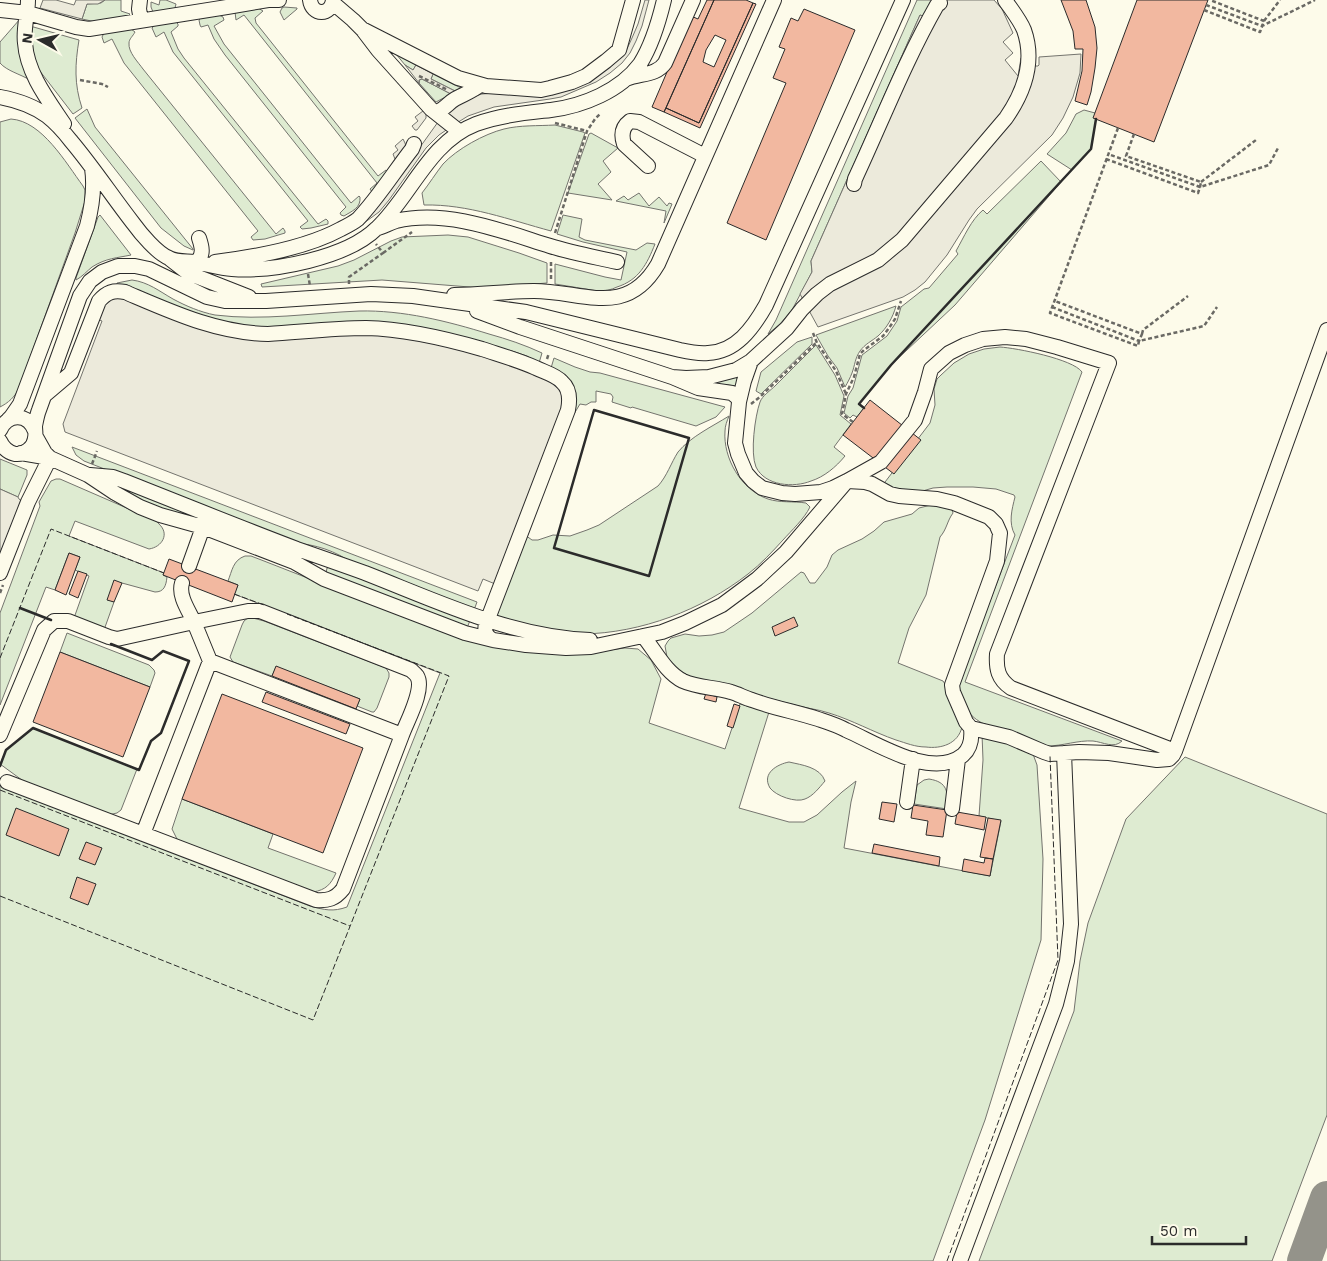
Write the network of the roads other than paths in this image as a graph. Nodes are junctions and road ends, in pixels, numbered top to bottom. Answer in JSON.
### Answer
{"nodes":[{"id":1,"x":140,"y":0,"type":"edge"},
{"id":2,"x":279,"y":0,"type":"edge"},
{"id":3,"x":303,"y":0,"type":"edge"},
{"id":4,"x":310,"y":0,"type":"edge"},
{"id":5,"x":633,"y":0,"type":"edge"},
{"id":6,"x":642,"y":0,"type":"edge"},
{"id":7,"x":664,"y":0,"type":"edge"},
{"id":8,"x":693,"y":0,"type":"edge"},
{"id":9,"x":774,"y":0,"type":"edge"},
{"id":10,"x":902,"y":0,"type":"edge"},
{"id":11,"x":1005,"y":0,"type":"edge"},
{"id":12,"x":1012,"y":0,"type":"edge"},
{"id":13,"x":333,"y":2,"type":"edge"},
{"id":14,"x":940,"y":3,"type":"dead end"},
{"id":15,"x":28,"y":6,"type":"edge"},
{"id":16,"x":0,"y":10,"type":"edge"},
{"id":17,"x":141,"y":20,"type":"junction"},
{"id":18,"x":362,"y":29,"type":"junction"},
{"id":19,"x":1024,"y":29,"type":"junction"},
{"id":20,"x":619,"y":50,"type":"junction"},
{"id":21,"x":625,"y":80,"type":"junction"},
{"id":22,"x":480,"y":85,"type":"junction"},
{"id":23,"x":0,"y":98,"type":"edge"},
{"id":24,"x":436,"y":112,"type":"junction"},
{"id":25,"x":460,"y":132,"type":"junction"},
{"id":26,"x":414,"y":144,"type":"dead end"},
{"id":27,"x":83,"y":154,"type":"junction"},
{"id":28,"x":705,"y":156,"type":"junction"},
{"id":29,"x":648,"y":166,"type":"dead end"},
{"id":30,"x":92,"y":167,"type":"junction"},
{"id":31,"x":854,"y":184,"type":"dead end"},
{"id":32,"x":373,"y":231,"type":"junction"},
{"id":33,"x":199,"y":238,"type":"dead end"},
{"id":34,"x":170,"y":259,"type":"junction"},
{"id":35,"x":617,"y":262,"type":"dead end"},
{"id":36,"x":199,"y":263,"type":"junction"},
{"id":37,"x":413,"y":296,"type":"junction"},
{"id":38,"x":260,"y":301,"type":"junction"},
{"id":39,"x":450,"y":302,"type":"junction"},
{"id":40,"x":1327,"y":330,"type":"edge"},
{"id":41,"x":752,"y":361,"type":"junction"},
{"id":42,"x":672,"y":377,"type":"junction"},
{"id":43,"x":43,"y":399,"type":"junction"},
{"id":44,"x":744,"y":403,"type":"junction"},
{"id":45,"x":3,"y":425,"type":"edge"},
{"id":46,"x":35,"y":434,"type":"junction"},
{"id":47,"x":1,"y":444,"type":"edge"},
{"id":48,"x":21,"y":453,"type":"junction"},
{"id":49,"x":50,"y":458,"type":"junction"},
{"id":50,"x":88,"y":474,"type":"junction"},
{"id":51,"x":847,"y":481,"type":"junction"},
{"id":52,"x":204,"y":512,"type":"junction"},
{"id":53,"x":203,"y":527,"type":"junction"},
{"id":54,"x":296,"y":555,"type":"junction"},
{"id":55,"x":189,"y":566,"type":"dead end"},
{"id":56,"x":2,"y":578,"type":"edge"},
{"id":57,"x":182,"y":583,"type":"dead end"},
{"id":58,"x":487,"y":620,"type":"junction"},
{"id":59,"x":194,"y":622,"type":"junction"},
{"id":60,"x":643,"y":636,"type":"junction"},
{"id":61,"x":493,"y":640,"type":"junction"},
{"id":62,"x":620,"y":641,"type":"junction"},
{"id":63,"x":210,"y":662,"type":"junction"},
{"id":64,"x":970,"y":728,"type":"junction"},
{"id":65,"x":0,"y":735,"type":"edge"},
{"id":66,"x":402,"y":735,"type":"junction"},
{"id":67,"x":1175,"y":751,"type":"junction"},
{"id":68,"x":1064,"y":753,"type":"junction"},
{"id":69,"x":913,"y":759,"type":"junction"},
{"id":70,"x":958,"y":759,"type":"junction"},
{"id":71,"x":7,"y":782,"type":"dead end"},
{"id":72,"x":907,"y":802,"type":"dead end"},
{"id":73,"x":952,"y":809,"type":"dead end"},
{"id":74,"x":143,"y":834,"type":"junction"},
{"id":75,"x":960,"y":1261,"type":"edge"}],
"edges":[{"from":1,"to":17,"type":"street"},
{"from":2,"to":17,"type":"street"},
{"from":3,"to":4,"type":"street"},
{"from":4,"to":13,"type":"street"},
{"from":5,"to":20,"type":"street"},
{"from":6,"to":20,"type":"street"},
{"from":7,"to":21,"type":"street"},
{"from":8,"to":21,"type":"street"},
{"from":9,"to":28,"type":"street"},
{"from":10,"to":39,"type":"street"},
{"from":11,"to":19,"type":"street"},
{"from":12,"to":19,"type":"street"},
{"from":13,"to":18,"type":"street"},
{"from":14,"to":31,"type":"street"},
{"from":15,"to":16,"type":"street"},
{"from":15,"to":17,"type":"street"},
{"from":15,"to":27,"type":"street"},
{"from":18,"to":22,"type":"street"},
{"from":18,"to":24,"type":"street"},
{"from":19,"to":41,"type":"street"},
{"from":20,"to":22,"type":"street"},
{"from":21,"to":25,"type":"street"},
{"from":22,"to":24,"type":"street"},
{"from":23,"to":27,"type":"street"},
{"from":24,"to":25,"type":"street"},
{"from":25,"to":32,"type":"street"},
{"from":26,"to":36,"type":"street"},
{"from":27,"to":30,"type":"street"},
{"from":28,"to":29,"type":"street"},
{"from":28,"to":37,"type":"street"},
{"from":30,"to":34,"type":"street"},
{"from":30,"to":45,"type":"street"},
{"from":32,"to":35,"type":"street"},
{"from":32,"to":36,"type":"street"},
{"from":33,"to":36,"type":"street"},
{"from":34,"to":36,"type":"street"},
{"from":34,"to":38,"type":"street"},
{"from":37,"to":38,"type":"street"},
{"from":37,"to":39,"type":"street"},
{"from":38,"to":43,"type":"street"},
{"from":39,"to":42,"type":"street"},
{"from":40,"to":67,"type":"street"},
{"from":41,"to":42,"type":"street"},
{"from":41,"to":44,"type":"street"},
{"from":42,"to":44,"type":"street"},
{"from":43,"to":46,"type":"street"},
{"from":43,"to":58,"type":"street"},
{"from":44,"to":51,"type":"street"},
{"from":45,"to":46,"type":"street"},
{"from":46,"to":48,"type":"street"},
{"from":46,"to":49,"type":"street"},
{"from":47,"to":48,"type":"street"},
{"from":48,"to":49,"type":"street"},
{"from":49,"to":50,"type":"street"},
{"from":49,"to":56,"type":"street"},
{"from":50,"to":52,"type":"street"},
{"from":50,"to":53,"type":"street"},
{"from":51,"to":60,"type":"street"},
{"from":51,"to":64,"type":"street"},
{"from":51,"to":67,"type":"street"},
{"from":52,"to":53,"type":"street"},
{"from":52,"to":54,"type":"street"},
{"from":53,"to":54,"type":"street"},
{"from":53,"to":55,"type":"street"},
{"from":54,"to":58,"type":"street"},
{"from":54,"to":61,"type":"street"},
{"from":57,"to":59,"type":"street"},
{"from":58,"to":61,"type":"street"},
{"from":58,"to":62,"type":"street"},
{"from":59,"to":63,"type":"street"},
{"from":59,"to":65,"type":"street"},
{"from":59,"to":66,"type":"street"},
{"from":60,"to":62,"type":"street"},
{"from":60,"to":69,"type":"street"},
{"from":61,"to":62,"type":"street"},
{"from":63,"to":66,"type":"street"},
{"from":63,"to":74,"type":"street"},
{"from":64,"to":68,"type":"street"},
{"from":64,"to":70,"type":"street"},
{"from":66,"to":74,"type":"street"},
{"from":67,"to":68,"type":"street"},
{"from":68,"to":75,"type":"street"},
{"from":69,"to":70,"type":"street"},
{"from":69,"to":72,"type":"street"},
{"from":70,"to":73,"type":"street"},
{"from":71,"to":74,"type":"street"}]}
